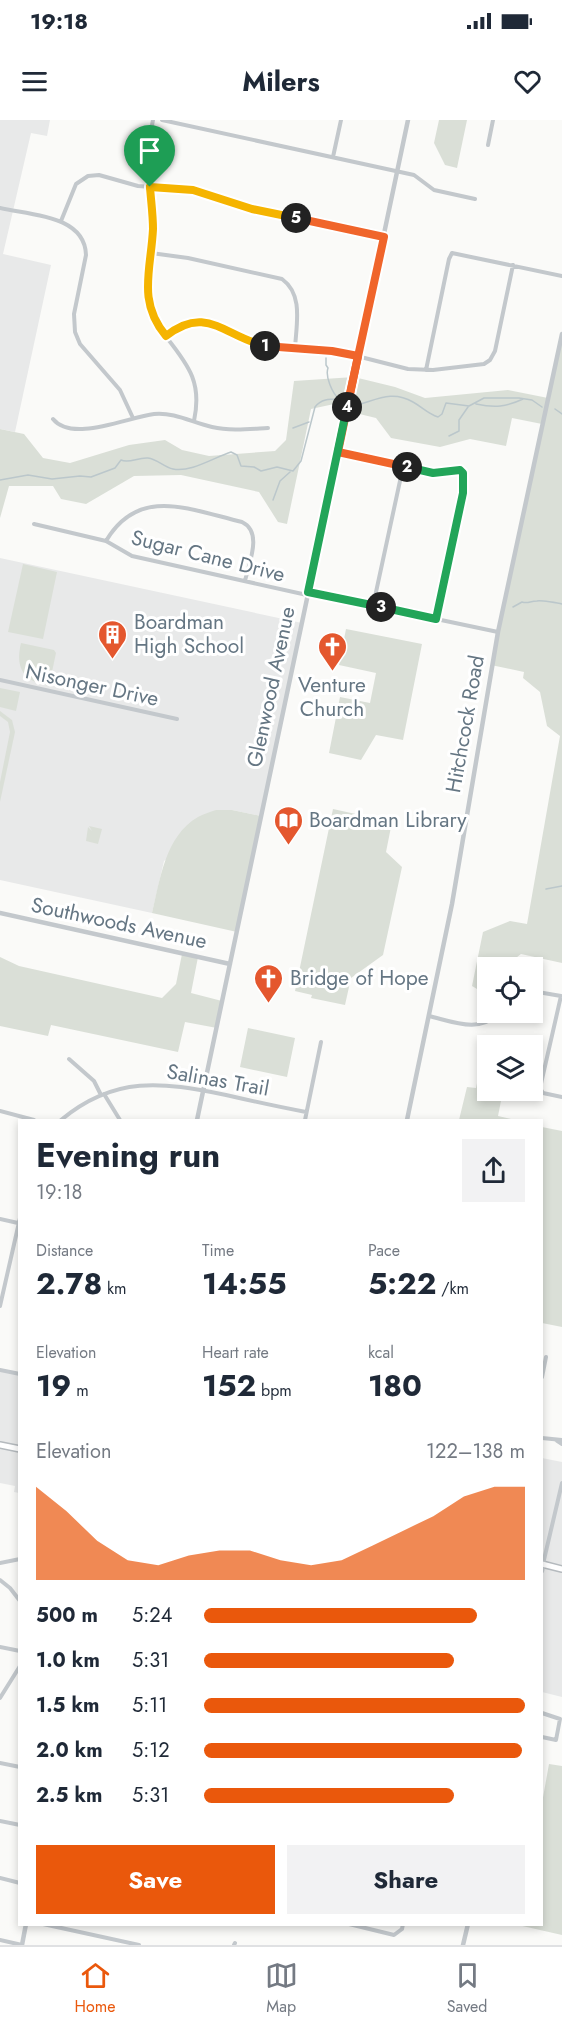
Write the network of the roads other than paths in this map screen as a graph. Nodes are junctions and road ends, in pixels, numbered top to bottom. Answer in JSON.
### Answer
{"nodes":[{"id":1,"x":153,"y":120,"type":"edge"},
{"id":2,"x":162,"y":120,"type":"edge"},
{"id":3,"x":341,"y":120,"type":"edge"},
{"id":4,"x":408,"y":120,"type":"edge"},
{"id":5,"x":494,"y":120,"type":"edge"},
{"id":6,"x":488,"y":145,"type":"dead end"},
{"id":7,"x":333,"y":157,"type":"junction"},
{"id":8,"x":398,"y":171,"type":"junction"},
{"id":9,"x":150,"y":187,"type":"junction"},
{"id":10,"x":475,"y":199,"type":"dead end"},
{"id":11,"x":0,"y":208,"type":"edge"},
{"id":12,"x":61,"y":221,"type":"junction"},
{"id":13,"x":384,"y":237,"type":"junction"},
{"id":14,"x":151,"y":253,"type":"junction"},
{"id":15,"x":513,"y":265,"type":"junction"},
{"id":16,"x":562,"y":276,"type":"edge"},
{"id":17,"x":562,"y":334,"type":"edge"},
{"id":18,"x":166,"y":336,"type":"junction"},
{"id":19,"x":295,"y":349,"type":"junction"},
{"id":20,"x":358,"y":356,"type":"junction"},
{"id":21,"x":426,"y":370,"type":"junction"},
{"id":22,"x":52,"y":418,"type":"dead end"},
{"id":23,"x":133,"y":418,"type":"junction"},
{"id":24,"x":194,"y":421,"type":"junction"},
{"id":25,"x":268,"y":428,"type":"dead end"},
{"id":26,"x":338,"y":452,"type":"junction"},
{"id":27,"x":403,"y":467,"type":"junction"},
{"id":28,"x":34,"y":524,"type":"dead end"},
{"id":29,"x":106,"y":541,"type":"junction"},
{"id":30,"x":245,"y":581,"type":"junction"},
{"id":31,"x":308,"y":593,"type":"junction"},
{"id":32,"x":373,"y":606,"type":"junction"},
{"id":33,"x":436,"y":619,"type":"junction"},
{"id":34,"x":498,"y":632,"type":"junction"},
{"id":35,"x":0,"y":680,"type":"edge"},
{"id":36,"x":177,"y":719,"type":"dead end"},
{"id":37,"x":0,"y":913,"type":"edge"},
{"id":38,"x":230,"y":964,"type":"junction"},
{"id":39,"x":543,"y":993,"type":"edge"},
{"id":40,"x":561,"y":996,"type":"edge"},
{"id":41,"x":429,"y":1016,"type":"junction"},
{"id":42,"x":487,"y":1023,"type":"edge"},
{"id":43,"x":321,"y":1042,"type":"dead end"},
{"id":44,"x":69,"y":1059,"type":"dead end"},
{"id":45,"x":204,"y":1091,"type":"junction"},
{"id":46,"x":103,"y":1095,"type":"junction"},
{"id":47,"x":562,"y":1097,"type":"edge"},
{"id":48,"x":0,"y":1111,"type":"edge"},
{"id":49,"x":306,"y":1112,"type":"junction"},
{"id":50,"x":30,"y":1119,"type":"edge"},
{"id":51,"x":63,"y":1119,"type":"edge"},
{"id":52,"x":119,"y":1119,"type":"edge"},
{"id":53,"x":197,"y":1119,"type":"edge"},
{"id":54,"x":304,"y":1119,"type":"edge"},
{"id":55,"x":407,"y":1119,"type":"edge"},
{"id":56,"x":0,"y":1219,"type":"edge"},
{"id":57,"x":18,"y":1221,"type":"edge"},
{"id":58,"x":18,"y":1225,"type":"edge"},
{"id":59,"x":0,"y":1306,"type":"edge"},
{"id":60,"x":546,"y":1357,"type":"dead end"},
{"id":61,"x":0,"y":1370,"type":"edge"},
{"id":62,"x":543,"y":1372,"type":"edge"},
{"id":63,"x":18,"y":1374,"type":"edge"},
{"id":64,"x":543,"y":1438,"type":"edge"},
{"id":65,"x":562,"y":1442,"type":"edge"},
{"id":66,"x":0,"y":1445,"type":"edge"},
{"id":67,"x":18,"y":1449,"type":"edge"},
{"id":68,"x":562,"y":1483,"type":"edge"},
{"id":69,"x":18,"y":1559,"type":"edge"},
{"id":70,"x":0,"y":1563,"type":"edge"},
{"id":71,"x":543,"y":1563,"type":"edge"},
{"id":72,"x":543,"y":1567,"type":"edge"},
{"id":73,"x":562,"y":1569,"type":"edge"},
{"id":74,"x":0,"y":1580,"type":"edge"},
{"id":75,"x":18,"y":1598,"type":"edge"},
{"id":76,"x":0,"y":1647,"type":"edge"},
{"id":77,"x":18,"y":1651,"type":"edge"},
{"id":78,"x":18,"y":1669,"type":"edge"},
{"id":79,"x":0,"y":1698,"type":"edge"},
{"id":80,"x":543,"y":1713,"type":"edge"},
{"id":81,"x":543,"y":1737,"type":"edge"},
{"id":82,"x":0,"y":1763,"type":"edge"},
{"id":83,"x":18,"y":1767,"type":"edge"},
{"id":84,"x":0,"y":1821,"type":"edge"},
{"id":85,"x":18,"y":1825,"type":"edge"},
{"id":86,"x":0,"y":1878,"type":"edge"},
{"id":87,"x":18,"y":1882,"type":"edge"},
{"id":88,"x":26,"y":1926,"type":"edge"},
{"id":89,"x":52,"y":1926,"type":"edge"},
{"id":90,"x":356,"y":1926,"type":"edge"},
{"id":91,"x":403,"y":1926,"type":"edge"},
{"id":92,"x":468,"y":1926,"type":"edge"},
{"id":93,"x":0,"y":1940,"type":"edge"},
{"id":94,"x":22,"y":1945,"type":"edge"},
{"id":95,"x":139,"y":1945,"type":"edge"},
{"id":96,"x":464,"y":1945,"type":"edge"}],
"edges":[{"from":1,"to":9,"type":"street"},
{"from":2,"to":7,"type":"street"},
{"from":3,"to":7,"type":"street"},
{"from":4,"to":8,"type":"street","name":"Glenwood Avenue"},
{"from":5,"to":6,"type":"street"},
{"from":7,"to":8,"type":"street"},
{"from":8,"to":10,"type":"street"},
{"from":8,"to":13,"type":"street","name":"Glenwood Avenue"},
{"from":9,"to":12,"type":"street"},
{"from":9,"to":13,"type":"street"},
{"from":9,"to":14,"type":"street"},
{"from":11,"to":12,"type":"street"},
{"from":12,"to":23,"type":"street"},
{"from":13,"to":20,"type":"street","name":"Glenwood Avenue"},
{"from":14,"to":18,"type":"street"},
{"from":14,"to":19,"type":"street"},
{"from":15,"to":16,"type":"street"},
{"from":15,"to":21,"type":"street"},
{"from":15,"to":21,"type":"street"},
{"from":17,"to":34,"type":"street","name":"Hitchcock Road"},
{"from":18,"to":19,"type":"street"},
{"from":18,"to":24,"type":"street"},
{"from":19,"to":20,"type":"street"},
{"from":20,"to":21,"type":"street"},
{"from":20,"to":26,"type":"street","name":"Glenwood Avenue"},
{"from":22,"to":23,"type":"street"},
{"from":23,"to":24,"type":"street"},
{"from":24,"to":25,"type":"street"},
{"from":26,"to":27,"type":"street"},
{"from":26,"to":31,"type":"street","name":"Glenwood Avenue"},
{"from":27,"to":32,"type":"street"},
{"from":27,"to":33,"type":"street"},
{"from":28,"to":29,"type":"street","name":"Sugar Cane Drive"},
{"from":29,"to":30,"type":"street","name":"Sugar Cane Drive"},
{"from":29,"to":30,"type":"street"},
{"from":30,"to":31,"type":"street","name":"Sugar Cane Drive"},
{"from":31,"to":32,"type":"street","name":"Sugar Cane Drive"},
{"from":31,"to":38,"type":"street","name":"Glenwood Avenue"},
{"from":32,"to":33,"type":"street","name":"Sugar Cane Drive"},
{"from":33,"to":34,"type":"street","name":"Sugar Cane Drive"},
{"from":34,"to":41,"type":"street","name":"Hitchcock Road"},
{"from":35,"to":36,"type":"street","name":"Nisonger Drive"},
{"from":37,"to":38,"type":"street","name":"Southwoods Avenue"},
{"from":38,"to":45,"type":"street","name":"Glenwood Avenue"},
{"from":39,"to":40,"type":"street"},
{"from":40,"to":47,"type":"street"},
{"from":41,"to":42,"type":"street"},
{"from":41,"to":55,"type":"street","name":"Hitchcock Road"},
{"from":43,"to":49,"type":"street"},
{"from":44,"to":46,"type":"street"},
{"from":45,"to":46,"type":"street","name":"Salinas Trail"},
{"from":45,"to":49,"type":"street","name":"Salinas Trail"},
{"from":45,"to":53,"type":"street","name":"Glenwood Avenue"},
{"from":46,"to":51,"type":"street","name":"Salinas Trail"},
{"from":46,"to":52,"type":"street"},
{"from":48,"to":50,"type":"street"},
{"from":49,"to":54,"type":"street"},
{"from":56,"to":57,"type":"street"},
{"from":58,"to":59,"type":"street"},
{"from":60,"to":62,"type":"street"},
{"from":61,"to":63,"type":"street"},
{"from":64,"to":65,"type":"street"},
{"from":66,"to":67,"type":"main road"},
{"from":68,"to":71,"type":"street"},
{"from":69,"to":70,"type":"street"},
{"from":72,"to":73,"type":"main road"},
{"from":74,"to":75,"type":"street"},
{"from":76,"to":77,"type":"street"},
{"from":78,"to":79,"type":"street"},
{"from":80,"to":81,"type":"street"},
{"from":82,"to":83,"type":"street"},
{"from":84,"to":85,"type":"street"},
{"from":86,"to":87,"type":"street"},
{"from":88,"to":94,"type":"street"},
{"from":89,"to":95,"type":"street"},
{"from":90,"to":91,"type":"street"},
{"from":92,"to":96,"type":"street"},
{"from":93,"to":94,"type":"street"}]}
